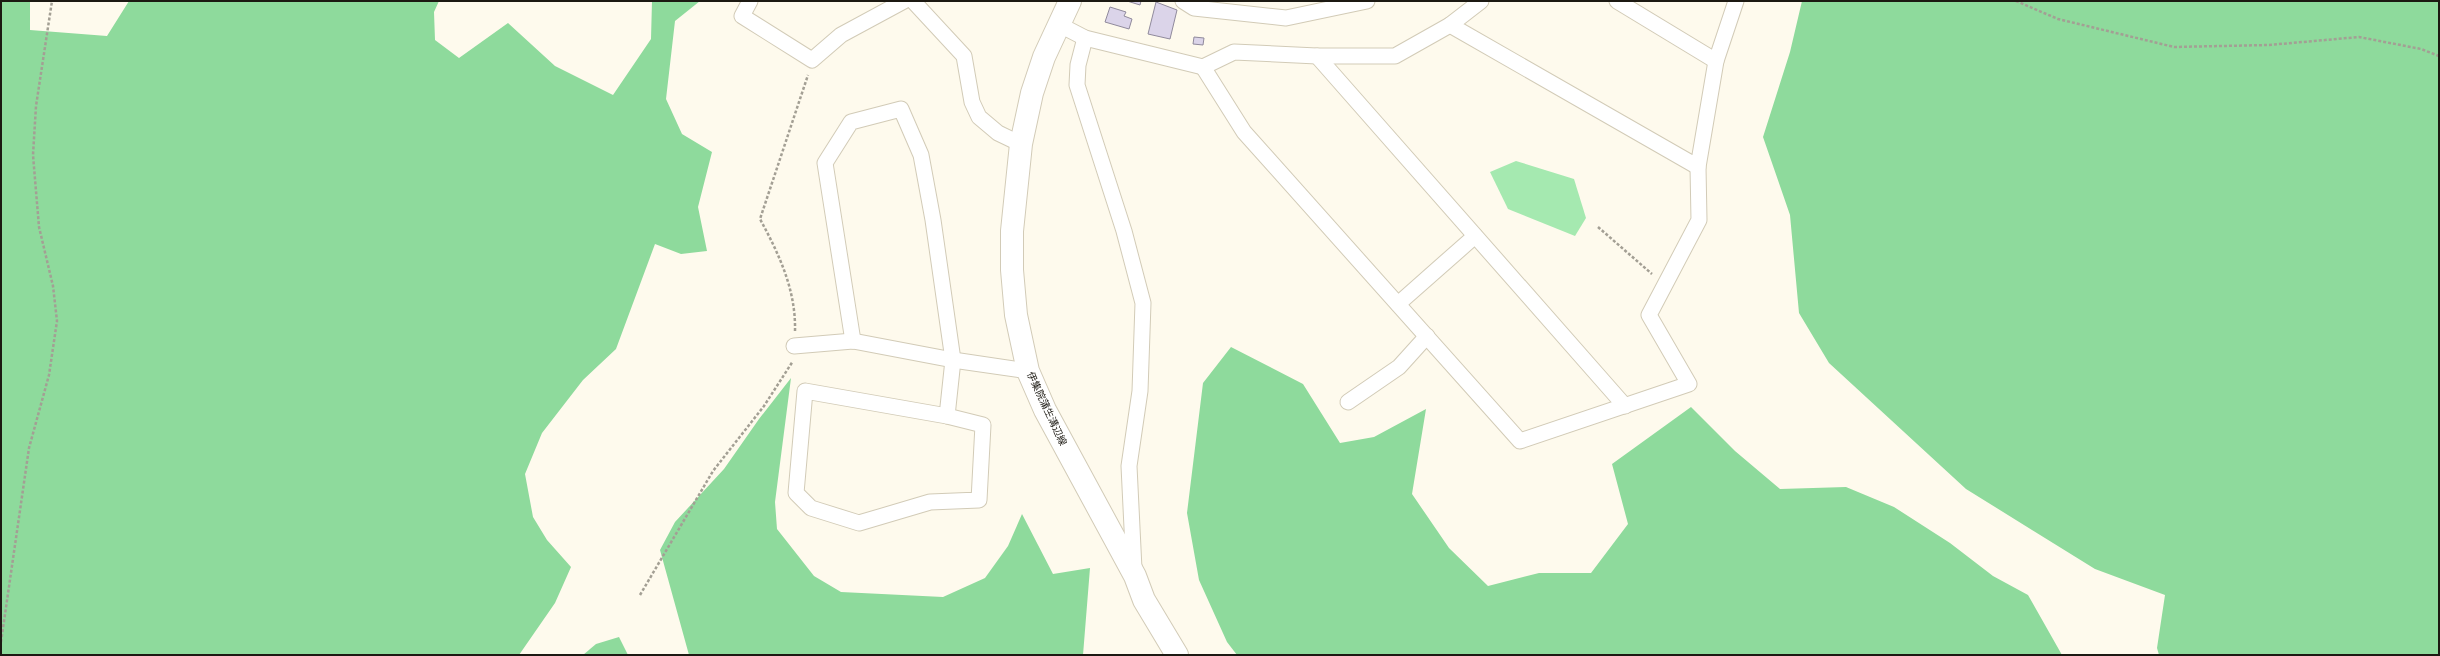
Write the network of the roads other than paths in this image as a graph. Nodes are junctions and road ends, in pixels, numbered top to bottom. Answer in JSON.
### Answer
{"nodes":[{"id":1,"x":750,"y":1,"type":"edge"},
{"id":2,"x":904,"y":1,"type":"edge"},
{"id":3,"x":913,"y":1,"type":"edge"},
{"id":4,"x":1070,"y":1,"type":"edge"},
{"id":5,"x":1183,"y":1,"type":"edge"},
{"id":6,"x":1367,"y":1,"type":"edge"},
{"id":7,"x":1481,"y":1,"type":"edge"},
{"id":8,"x":1617,"y":1,"type":"edge"},
{"id":9,"x":1736,"y":1,"type":"edge"},
{"id":10,"x":1058,"y":24,"type":"junction"},
{"id":11,"x":1450,"y":25,"type":"junction"},
{"id":12,"x":1085,"y":38,"type":"junction"},
{"id":13,"x":1317,"y":56,"type":"junction"},
{"id":14,"x":1716,"y":61,"type":"junction"},
{"id":15,"x":1203,"y":67,"type":"junction"},
{"id":16,"x":1022,"y":144,"type":"junction"},
{"id":17,"x":1698,"y":167,"type":"junction"},
{"id":18,"x":1476,"y":236,"type":"junction"},
{"id":19,"x":1398,"y":304,"type":"junction"},
{"id":20,"x":1427,"y":336,"type":"junction"},
{"id":21,"x":853,"y":341,"type":"junction"},
{"id":22,"x":794,"y":346,"type":"road end"},
{"id":23,"x":954,"y":360,"type":"junction"},
{"id":24,"x":1028,"y":371,"type":"junction"},
{"id":25,"x":1348,"y":402,"type":"dead end"},
{"id":26,"x":1625,"y":406,"type":"junction"},
{"id":27,"x":947,"y":416,"type":"junction"},
{"id":28,"x":1135,"y":576,"type":"junction"},
{"id":29,"x":1177,"y":655,"type":"edge"}],
"edges":[{"from":1,"to":2,"type":"street"},
{"from":3,"to":16,"type":"street"},
{"from":4,"to":10,"type":"main road","name":"伊集院蒲生溝辺線"},
{"from":5,"to":6,"type":"street"},
{"from":7,"to":11,"type":"street"},
{"from":8,"to":14,"type":"street"},
{"from":9,"to":14,"type":"street"},
{"from":10,"to":12,"type":"street"},
{"from":10,"to":16,"type":"main road","name":"伊集院蒲生溝辺線"},
{"from":11,"to":13,"type":"street"},
{"from":11,"to":17,"type":"street"},
{"from":12,"to":15,"type":"street"},
{"from":12,"to":28,"type":"street"},
{"from":13,"to":15,"type":"street"},
{"from":13,"to":18,"type":"street"},
{"from":14,"to":17,"type":"street"},
{"from":15,"to":19,"type":"street"},
{"from":16,"to":24,"type":"main road","name":"伊集院蒲生溝辺線"},
{"from":17,"to":26,"type":"street"},
{"from":18,"to":19,"type":"street"},
{"from":18,"to":26,"type":"street"},
{"from":19,"to":20,"type":"street"},
{"from":20,"to":25,"type":"street"},
{"from":20,"to":26,"type":"street"},
{"from":21,"to":22,"type":"street"},
{"from":21,"to":23,"type":"street"},
{"from":21,"to":23,"type":"street"},
{"from":23,"to":24,"type":"street"},
{"from":23,"to":27,"type":"street"},
{"from":24,"to":28,"type":"main road","name":"伊集院蒲生溝辺線"},
{"from":27,"to":27,"type":"street"},
{"from":28,"to":29,"type":"main road","name":"伊集院蒲生溝辺線"}]}
